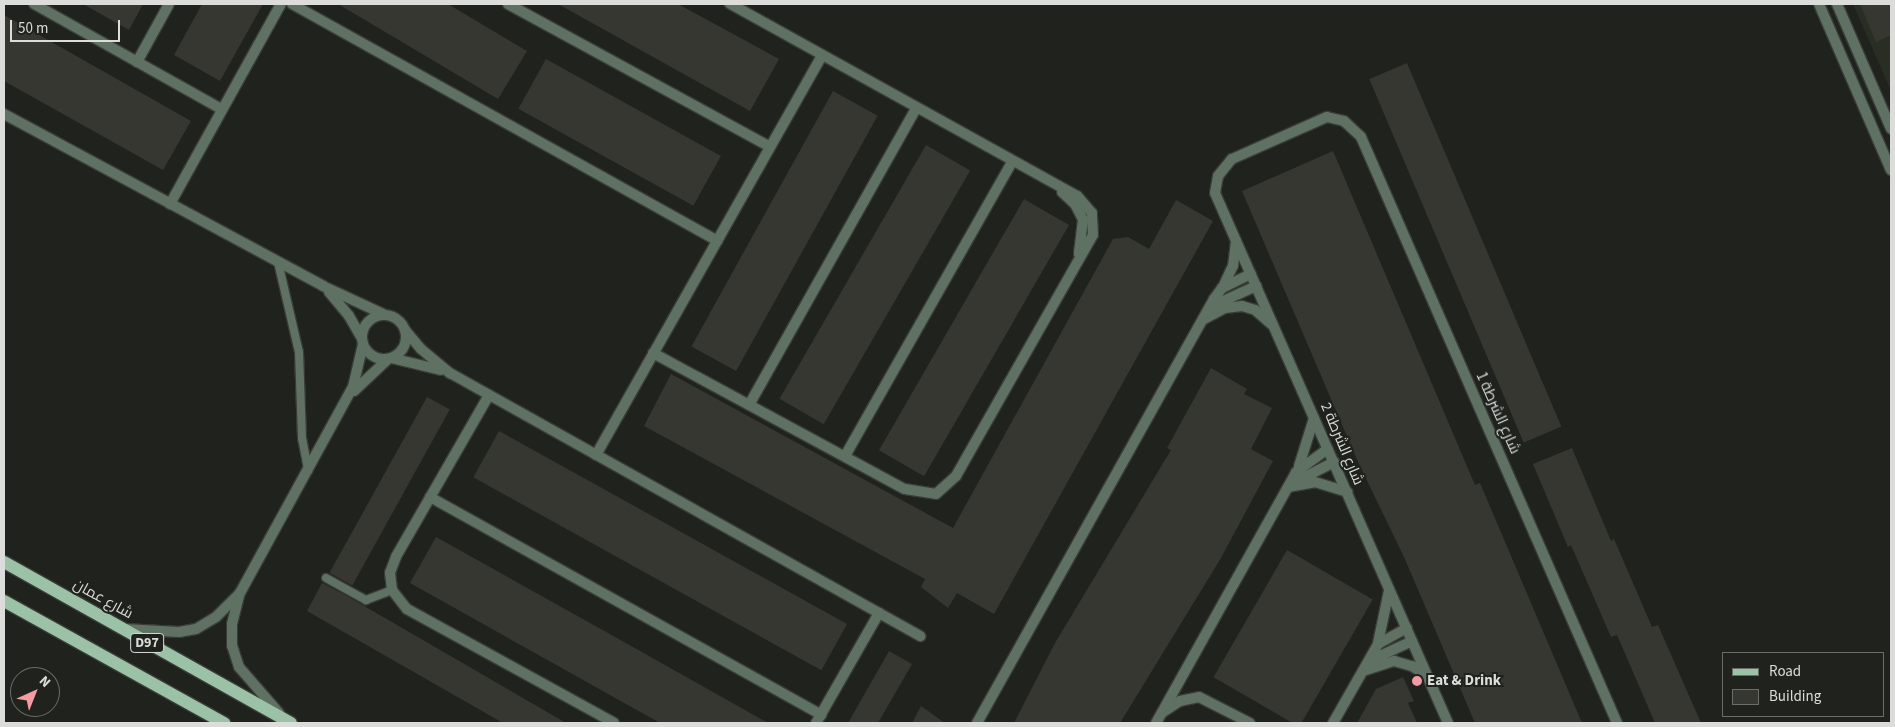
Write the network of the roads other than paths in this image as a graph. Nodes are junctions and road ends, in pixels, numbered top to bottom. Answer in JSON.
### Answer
{"nodes":[{"id":1,"x":169,"y":4,"type":"edge"},
{"id":2,"x":281,"y":4,"type":"edge"},
{"id":3,"x":292,"y":4,"type":"edge"},
{"id":4,"x":508,"y":4,"type":"edge"},
{"id":5,"x":730,"y":4,"type":"edge"},
{"id":6,"x":1819,"y":4,"type":"edge"},
{"id":7,"x":1837,"y":4,"type":"edge"},
{"id":8,"x":41,"y":5,"type":"edge"},
{"id":9,"x":822,"y":55,"type":"junction"},
{"id":10,"x":137,"y":62,"type":"junction"},
{"id":11,"x":221,"y":109,"type":"junction"},
{"id":12,"x":916,"y":109,"type":"junction"},
{"id":13,"x":4,"y":114,"type":"edge"},
{"id":14,"x":1344,"y":121,"type":"joint"},
{"id":15,"x":1891,"y":129,"type":"edge"},
{"id":16,"x":770,"y":147,"type":"junction"},
{"id":17,"x":1012,"y":162,"type":"junction"},
{"id":18,"x":1891,"y":170,"type":"edge"},
{"id":19,"x":170,"y":204,"type":"junction"},
{"id":20,"x":1236,"y":240,"type":"junction"},
{"id":21,"x":717,"y":241,"type":"junction"},
{"id":22,"x":278,"y":262,"type":"junction"},
{"id":23,"x":1251,"y":274,"type":"junction"},
{"id":24,"x":323,"y":286,"type":"junction"},
{"id":25,"x":1256,"y":286,"type":"junction"},
{"id":26,"x":1222,"y":288,"type":"junction"},
{"id":27,"x":1210,"y":307,"type":"junction"},
{"id":28,"x":383,"y":314,"type":"junction"},
{"id":29,"x":1203,"y":320,"type":"junction"},
{"id":30,"x":1275,"y":328,"type":"junction"},
{"id":31,"x":405,"y":330,"type":"junction"},
{"id":32,"x":362,"y":341,"type":"junction"},
{"id":33,"x":653,"y":353,"type":"junction"},
{"id":34,"x":389,"y":358,"type":"junction"},
{"id":35,"x":450,"y":373,"type":"junction"},
{"id":36,"x":489,"y":395,"type":"junction"},
{"id":37,"x":348,"y":398,"type":"junction"},
{"id":38,"x":749,"y":405,"type":"junction"},
{"id":39,"x":1314,"y":417,"type":"junction"},
{"id":40,"x":1328,"y":449,"type":"junction"},
{"id":41,"x":596,"y":455,"type":"junction"},
{"id":42,"x":846,"y":456,"type":"junction"},
{"id":43,"x":1334,"y":462,"type":"junction"},
{"id":44,"x":308,"y":470,"type":"junction"},
{"id":45,"x":1297,"y":470,"type":"junction"},
{"id":46,"x":1288,"y":487,"type":"junction"},
{"id":47,"x":1347,"y":492,"type":"junction"},
{"id":48,"x":430,"y":497,"type":"junction"},
{"id":49,"x":4,"y":562,"type":"edge"},
{"id":50,"x":326,"y":578,"type":"dead end"},
{"id":51,"x":1389,"y":587,"type":"junction"},
{"id":52,"x":392,"y":590,"type":"junction"},
{"id":53,"x":240,"y":593,"type":"junction"},
{"id":54,"x":4,"y":601,"type":"edge"},
{"id":55,"x":879,"y":613,"type":"junction"},
{"id":56,"x":1406,"y":628,"type":"junction"},
{"id":57,"x":122,"y":629,"type":"junction"},
{"id":58,"x":920,"y":636,"type":"dead end"},
{"id":59,"x":1412,"y":641,"type":"junction"},
{"id":60,"x":1378,"y":644,"type":"junction"},
{"id":61,"x":1369,"y":661,"type":"junction"},
{"id":62,"x":1363,"y":671,"type":"junction"},
{"id":63,"x":1427,"y":676,"type":"junction"},
{"id":64,"x":1162,"y":713,"type":"junction"},
{"id":65,"x":818,"y":719,"type":"edge"},
{"id":66,"x":289,"y":722,"type":"edge"},
{"id":67,"x":224,"y":723,"type":"edge"},
{"id":68,"x":614,"y":723,"type":"edge"},
{"id":69,"x":977,"y":723,"type":"edge"},
{"id":70,"x":1156,"y":723,"type":"edge"},
{"id":71,"x":1250,"y":723,"type":"edge"},
{"id":72,"x":1332,"y":723,"type":"edge"},
{"id":73,"x":1448,"y":723,"type":"edge"},
{"id":74,"x":1617,"y":723,"type":"edge"}],
"edges":[{"from":1,"to":10,"type":"street"},
{"from":2,"to":11,"type":"street"},
{"from":3,"to":21,"type":"street"},
{"from":4,"to":16,"type":"street"},
{"from":5,"to":9,"type":"street"},
{"from":6,"to":18,"type":"street"},
{"from":7,"to":15,"type":"street"},
{"from":8,"to":10,"type":"street"},
{"from":9,"to":12,"type":"street"},
{"from":9,"to":16,"type":"street"},
{"from":10,"to":11,"type":"street"},
{"from":11,"to":19,"type":"street"},
{"from":12,"to":17,"type":"street"},
{"from":12,"to":38,"type":"street"},
{"from":13,"to":19,"type":"street"},
{"from":14,"to":20,"type":"street","name":"شارع الشرطة 2"},
{"from":14,"to":74,"type":"street","name":"شارع الشرطة 1"},
{"from":16,"to":21,"type":"street"},
{"from":17,"to":42,"type":"street"},
{"from":17,"to":42,"type":"street"},
{"from":19,"to":22,"type":"street"},
{"from":20,"to":23,"type":"street","name":"شارع الشرطة 2"},
{"from":20,"to":26,"type":"street"},
{"from":21,"to":33,"type":"street"},
{"from":22,"to":24,"type":"street"},
{"from":22,"to":44,"type":"lane"},
{"from":23,"to":25,"type":"street","name":"شارع الشرطة 2"},
{"from":23,"to":26,"type":"street"},
{"from":24,"to":28,"type":"street"},
{"from":24,"to":32,"type":"street"},
{"from":25,"to":27,"type":"street"},
{"from":25,"to":30,"type":"street","name":"شارع الشرطة 2"},
{"from":26,"to":27,"type":"street"},
{"from":27,"to":29,"type":"street"},
{"from":28,"to":31,"type":"street"},
{"from":28,"to":32,"type":"street"},
{"from":29,"to":30,"type":"street"},
{"from":29,"to":69,"type":"street"},
{"from":30,"to":39,"type":"street","name":"شارع الشرطة 2"},
{"from":31,"to":34,"type":"street"},
{"from":31,"to":35,"type":"street"},
{"from":32,"to":34,"type":"street"},
{"from":32,"to":37,"type":"street"},
{"from":33,"to":38,"type":"street"},
{"from":33,"to":41,"type":"street"},
{"from":34,"to":35,"type":"street"},
{"from":34,"to":37,"type":"street"},
{"from":35,"to":36,"type":"street"},
{"from":36,"to":41,"type":"street"},
{"from":36,"to":48,"type":"street"},
{"from":37,"to":44,"type":"street"},
{"from":38,"to":42,"type":"street"},
{"from":39,"to":40,"type":"street","name":"شارع الشرطة 2"},
{"from":39,"to":45,"type":"street"},
{"from":40,"to":43,"type":"street","name":"شارع الشرطة 2"},
{"from":40,"to":45,"type":"street"},
{"from":41,"to":55,"type":"street"},
{"from":43,"to":46,"type":"street"},
{"from":43,"to":47,"type":"street","name":"شارع الشرطة 2"},
{"from":44,"to":53,"type":"street"},
{"from":45,"to":46,"type":"street"},
{"from":46,"to":47,"type":"street"},
{"from":46,"to":64,"type":"street"},
{"from":47,"to":51,"type":"street","name":"شارع الشرطة 2"},
{"from":48,"to":52,"type":"street"},
{"from":48,"to":65,"type":"street"},
{"from":49,"to":57,"type":"main road","name":"شارع عمان","number":"D97"},
{"from":50,"to":52,"type":"lane"},
{"from":51,"to":56,"type":"street","name":"شارع الشرطة 2"},
{"from":51,"to":60,"type":"street"},
{"from":52,"to":68,"type":"street"},
{"from":53,"to":57,"type":"street"},
{"from":53,"to":66,"type":"street"},
{"from":54,"to":67,"type":"main road","number":"D97"},
{"from":55,"to":58,"type":"street"},
{"from":55,"to":65,"type":"street"},
{"from":56,"to":59,"type":"street","name":"شارع الشرطة 2"},
{"from":56,"to":60,"type":"street"},
{"from":57,"to":66,"type":"main road","name":"شارع عمان","number":"D97"},
{"from":59,"to":61,"type":"street"},
{"from":59,"to":63,"type":"street","name":"شارع الشرطة 2"},
{"from":60,"to":61,"type":"street"},
{"from":61,"to":62,"type":"street"},
{"from":62,"to":63,"type":"street"},
{"from":62,"to":72,"type":"street"},
{"from":63,"to":73,"type":"street","name":"شارع الشرطة 2"},
{"from":64,"to":70,"type":"street"},
{"from":64,"to":71,"type":"street"}]}
